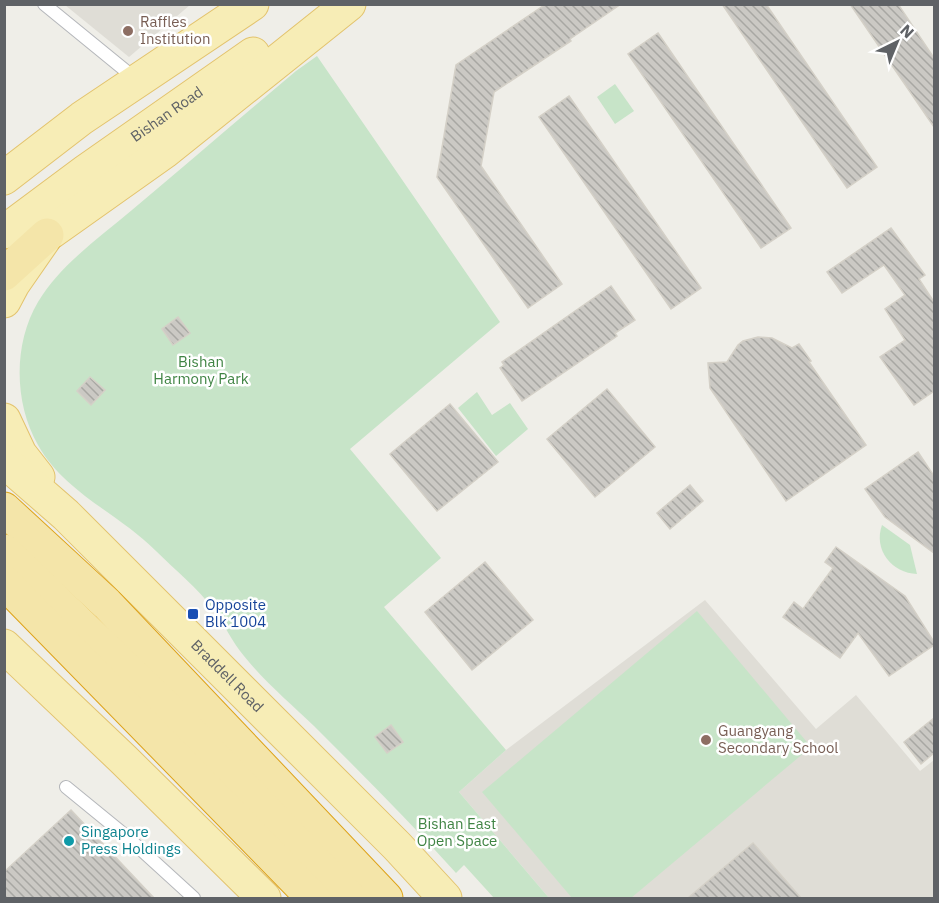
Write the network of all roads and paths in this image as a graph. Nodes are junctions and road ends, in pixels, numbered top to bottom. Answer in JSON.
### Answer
{"nodes":[{"id":1,"x":44,"y":4,"type":"edge"},
{"id":2,"x":252,"y":4,"type":"edge"},
{"id":3,"x":334,"y":4,"type":"edge"},
{"id":4,"x":349,"y":4,"type":"edge"},
{"id":5,"x":138,"y":81,"type":"junction"},
{"id":6,"x":5,"y":177,"type":"edge"},
{"id":7,"x":4,"y":232,"type":"edge"},
{"id":8,"x":47,"y":235,"type":"junction"},
{"id":9,"x":4,"y":274,"type":"edge"},
{"id":10,"x":4,"y":301,"type":"edge"},
{"id":11,"x":4,"y":420,"type":"edge"},
{"id":12,"x":4,"y":461,"type":"edge"},
{"id":13,"x":4,"y":509,"type":"edge"},
{"id":14,"x":66,"y":515,"type":"junction"},
{"id":15,"x":4,"y":551,"type":"edge"},
{"id":16,"x":4,"y":582,"type":"edge"},
{"id":17,"x":107,"y":604,"type":"junction"},
{"id":18,"x":4,"y":646,"type":"edge"},
{"id":19,"x":4,"y":675,"type":"edge"},
{"id":20,"x":66,"y":787,"type":"dead end"},
{"id":21,"x":194,"y":898,"type":"edge"},
{"id":22,"x":234,"y":898,"type":"edge"},
{"id":23,"x":264,"y":898,"type":"edge"},
{"id":24,"x":313,"y":898,"type":"edge"},
{"id":25,"x":350,"y":898,"type":"edge"},
{"id":26,"x":386,"y":898,"type":"edge"},
{"id":27,"x":410,"y":898,"type":"edge"},
{"id":28,"x":445,"y":898,"type":"edge"}],
"edges":[{"from":1,"to":5,"type":"lane"},
{"from":2,"to":5,"type":"main road"},
{"from":3,"to":7,"type":"main road","name":"Bishan Road"},
{"from":4,"to":8,"type":"main road"},
{"from":5,"to":6,"type":"main road"},
{"from":8,"to":9,"type":"highway"},
{"from":8,"to":10,"type":"main road"},
{"from":11,"to":14,"type":"main road"},
{"from":12,"to":14,"type":"main road","name":"Braddell Road"},
{"from":13,"to":17,"type":"highway"},
{"from":14,"to":28,"type":"main road","name":"Braddell Road"},
{"from":15,"to":25,"type":"highway"},
{"from":16,"to":24,"type":"highway"},
{"from":17,"to":26,"type":"highway"},
{"from":17,"to":27,"type":"highway"},
{"from":18,"to":23,"type":"main road"},
{"from":19,"to":22,"type":"main road"},
{"from":20,"to":21,"type":"lane"}]}
